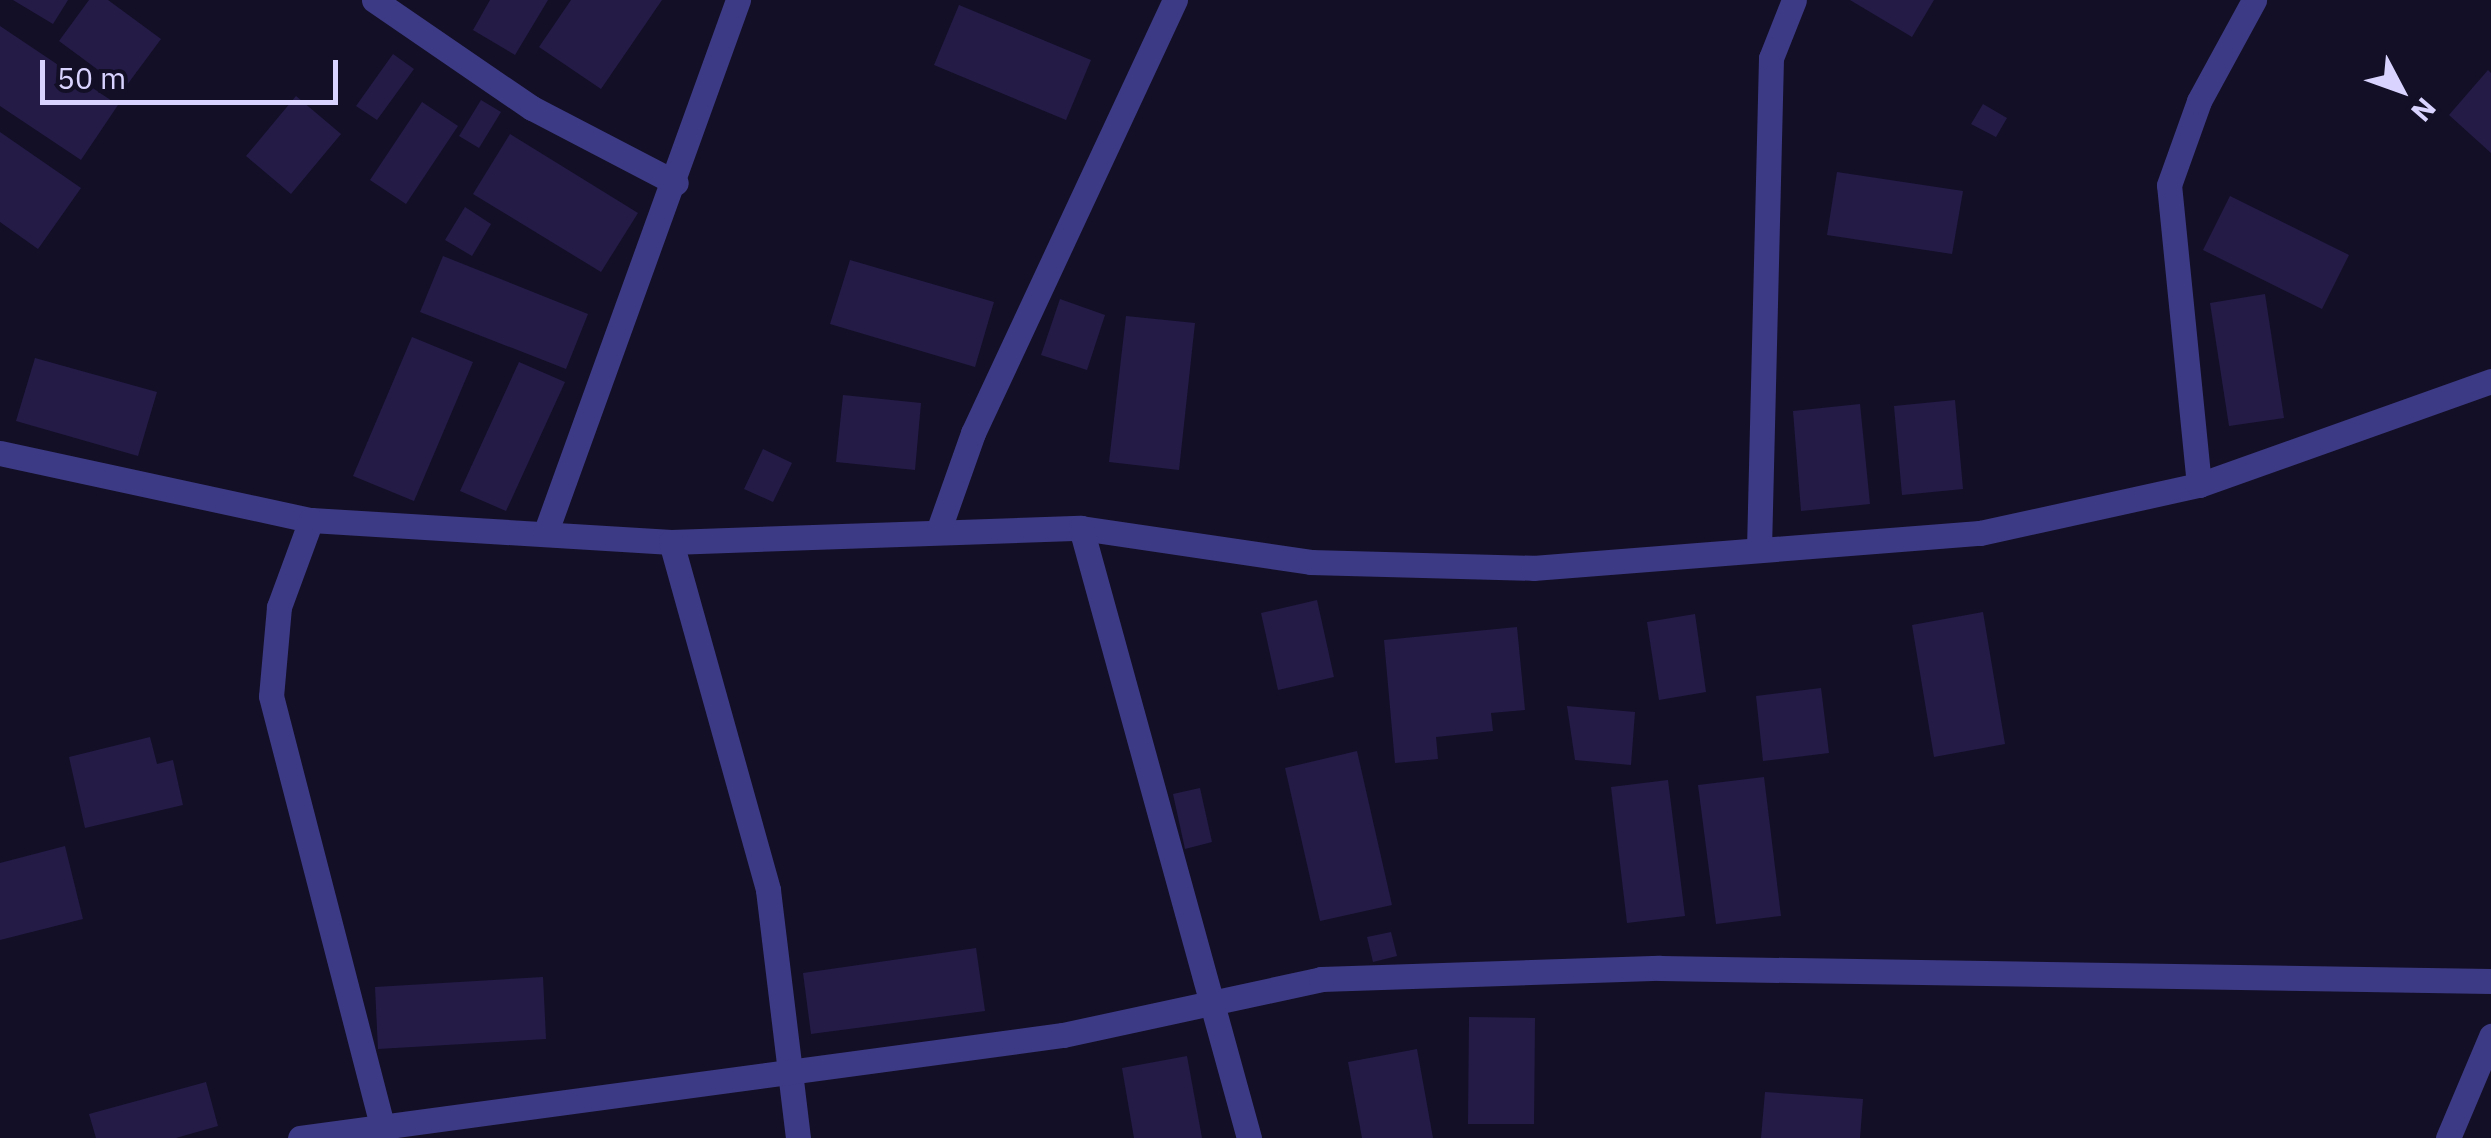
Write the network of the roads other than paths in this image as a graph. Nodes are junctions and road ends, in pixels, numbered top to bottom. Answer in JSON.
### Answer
{"nodes":[{"id":1,"x":374,"y":0,"type":"edge"},
{"id":2,"x":738,"y":0,"type":"edge"},
{"id":3,"x":1175,"y":0,"type":"edge"},
{"id":4,"x":1794,"y":0,"type":"edge"},
{"id":5,"x":2254,"y":0,"type":"edge"},
{"id":6,"x":676,"y":183,"type":"junction"},
{"id":7,"x":2491,"y":381,"type":"edge"},
{"id":8,"x":0,"y":453,"type":"edge"},
{"id":9,"x":2198,"y":485,"type":"junction"},
{"id":10,"x":311,"y":520,"type":"junction"},
{"id":11,"x":1081,"y":528,"type":"junction"},
{"id":12,"x":939,"y":529,"type":"junction"},
{"id":13,"x":545,"y":534,"type":"junction"},
{"id":14,"x":671,"y":542,"type":"junction"},
{"id":15,"x":1760,"y":549,"type":"junction"},
{"id":16,"x":2491,"y":981,"type":"edge"},
{"id":17,"x":1212,"y":1002,"type":"junction"},
{"id":18,"x":2491,"y":1036,"type":"edge"},
{"id":19,"x":793,"y":1071,"type":"junction"},
{"id":20,"x":384,"y":1132,"type":"edge"},
{"id":21,"x":300,"y":1138,"type":"edge"},
{"id":22,"x":798,"y":1138,"type":"edge"},
{"id":23,"x":1248,"y":1138,"type":"edge"},
{"id":24,"x":2448,"y":1138,"type":"edge"}],
"edges":[{"from":1,"to":6,"type":"street"},
{"from":2,"to":6,"type":"street"},
{"from":3,"to":12,"type":"street"},
{"from":4,"to":15,"type":"street"},
{"from":5,"to":9,"type":"street"},
{"from":6,"to":13,"type":"street"},
{"from":7,"to":9,"type":"street"},
{"from":8,"to":10,"type":"street"},
{"from":9,"to":15,"type":"street"},
{"from":10,"to":13,"type":"street"},
{"from":10,"to":20,"type":"street"},
{"from":11,"to":12,"type":"street"},
{"from":11,"to":15,"type":"street"},
{"from":11,"to":17,"type":"street"},
{"from":12,"to":14,"type":"street"},
{"from":13,"to":14,"type":"street"},
{"from":14,"to":19,"type":"street"},
{"from":16,"to":17,"type":"street"},
{"from":17,"to":19,"type":"street"},
{"from":17,"to":23,"type":"street"},
{"from":18,"to":24,"type":"street"},
{"from":19,"to":20,"type":"street"},
{"from":19,"to":22,"type":"street"},
{"from":20,"to":21,"type":"street"}]}
